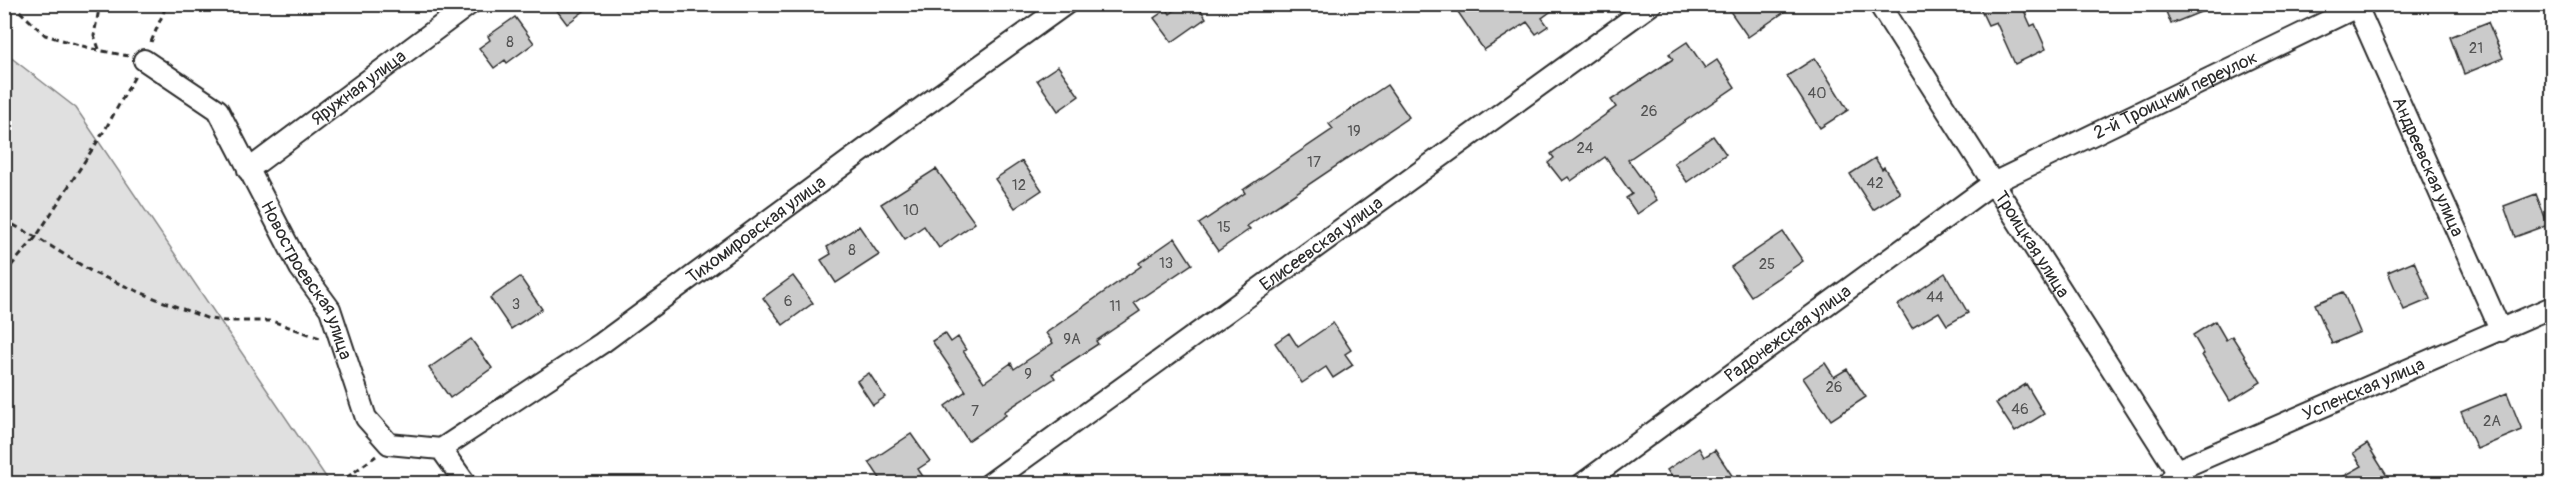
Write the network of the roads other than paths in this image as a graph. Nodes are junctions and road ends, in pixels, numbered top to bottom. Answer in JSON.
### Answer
{"nodes":[{"id":1,"x":470,"y":4,"type":"edge"},
{"id":2,"x":1066,"y":4,"type":"edge"},
{"id":3,"x":1652,"y":4,"type":"edge"},
{"id":4,"x":1879,"y":4,"type":"edge"},
{"id":5,"x":2357,"y":6,"type":"edge"},
{"id":6,"x":144,"y":60,"type":"road end"},
{"id":7,"x":248,"y":170,"type":"junction"},
{"id":8,"x":1993,"y":183,"type":"junction"},
{"id":9,"x":2553,"y":307,"type":"edge"},
{"id":10,"x":2501,"y":331,"type":"junction"},
{"id":11,"x":441,"y":448,"type":"junction"},
{"id":12,"x":2177,"y":479,"type":"edge"},
{"id":13,"x":466,"y":483,"type":"edge"},
{"id":14,"x":989,"y":483,"type":"edge"},
{"id":15,"x":1582,"y":483,"type":"edge"}],
"edges":[{"from":1,"to":7,"type":"street","name":"Яружная улица"},
{"from":2,"to":11,"type":"street","name":"Тихомировская улица"},
{"from":3,"to":14,"type":"street","name":"Елисеевская улица"},
{"from":4,"to":8,"type":"street","name":"Троицкая улица"},
{"from":5,"to":8,"type":"street","name":"2-й Троицкий переулок"},
{"from":5,"to":10,"type":"street","name":"Андреевская улица"},
{"from":6,"to":7,"type":"street","name":"Новостроевская улица"},
{"from":7,"to":11,"type":"street","name":"Новостроевская улица"},
{"from":8,"to":12,"type":"street","name":"Троицкая улица"},
{"from":8,"to":15,"type":"street","name":"Радонежская улица"},
{"from":9,"to":10,"type":"street","name":"Успенская улица"},
{"from":10,"to":12,"type":"street","name":"Успенская улица"},
{"from":11,"to":13,"type":"street"}]}
